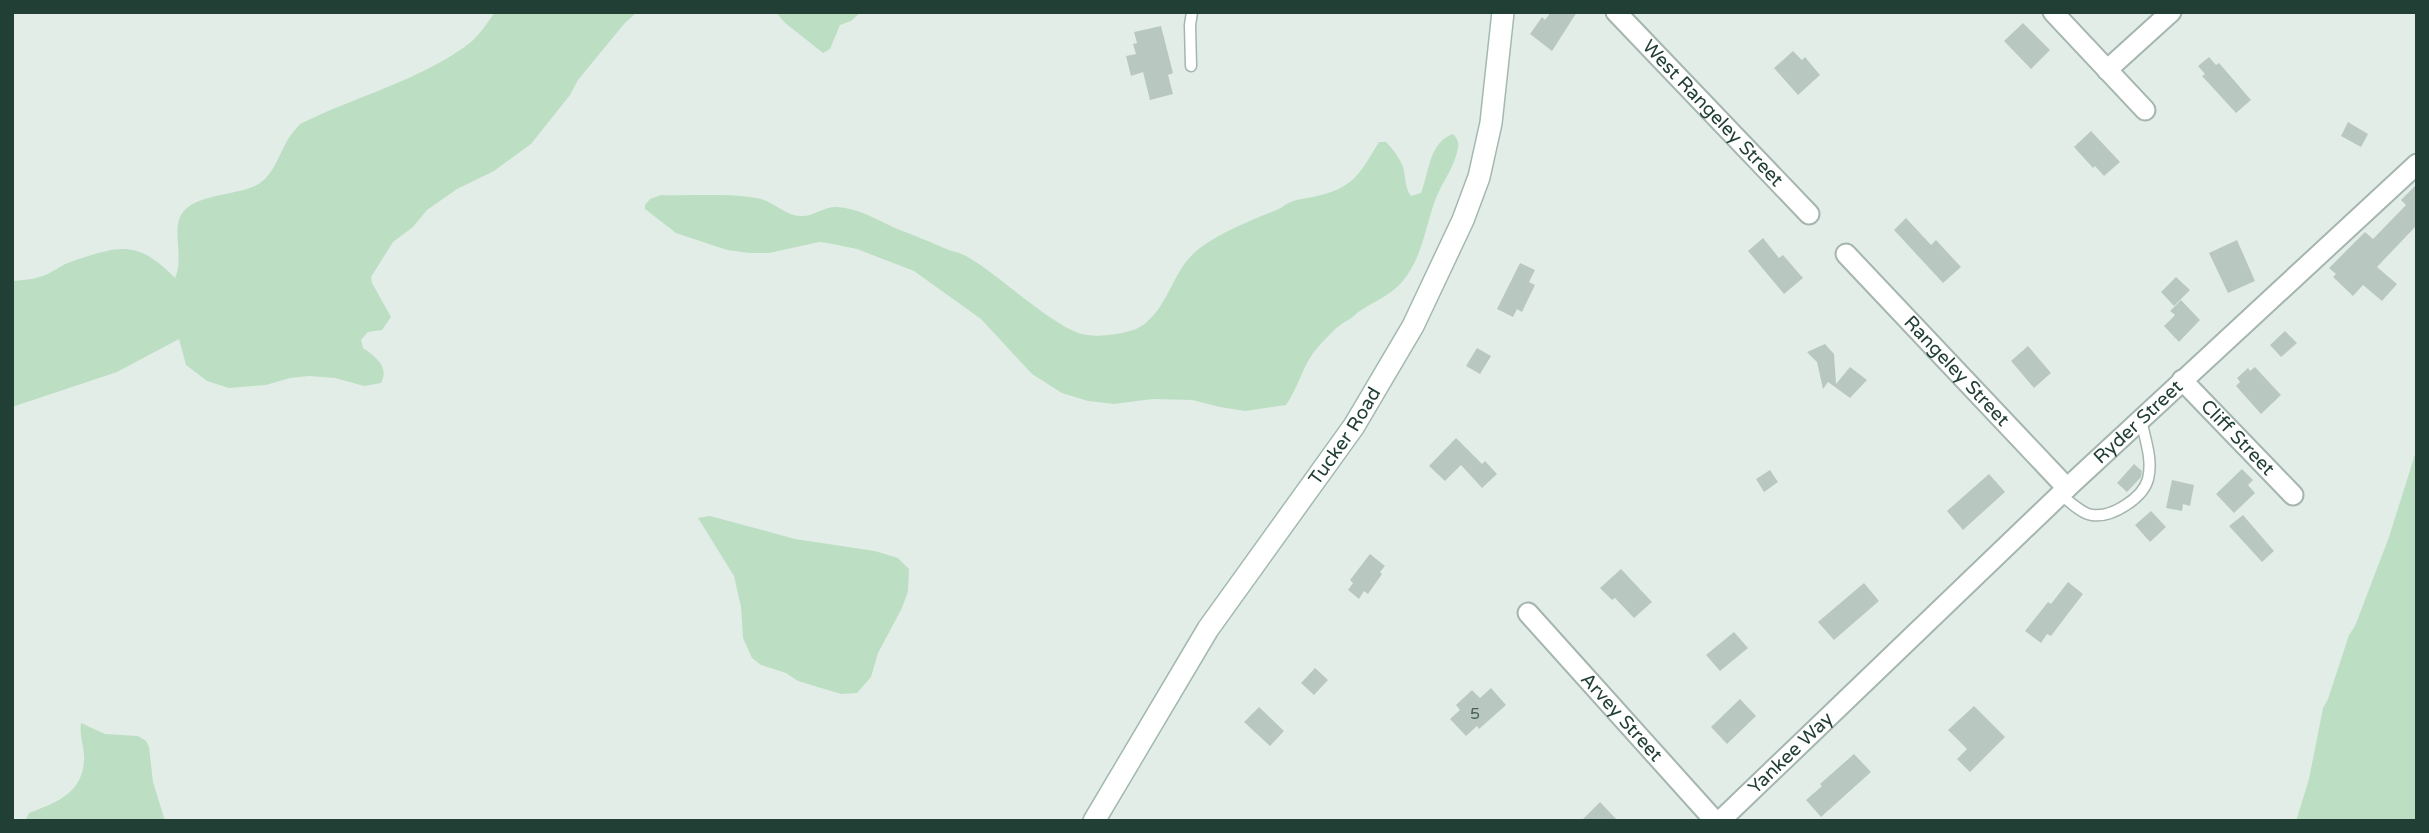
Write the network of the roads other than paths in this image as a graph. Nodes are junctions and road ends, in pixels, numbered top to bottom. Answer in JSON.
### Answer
{"nodes":[{"id":1,"x":1192,"y":12,"type":"edge"},
{"id":2,"x":1503,"y":12,"type":"edge"},
{"id":3,"x":1616,"y":12,"type":"edge"},
{"id":4,"x":2053,"y":12,"type":"edge"},
{"id":5,"x":2171,"y":12,"type":"edge"},
{"id":6,"x":1191,"y":66,"type":"dead end"},
{"id":7,"x":2108,"y":70,"type":"junction"},
{"id":8,"x":2145,"y":110,"type":"dead end"},
{"id":9,"x":2417,"y":163,"type":"edge"},
{"id":10,"x":1809,"y":214,"type":"dead end"},
{"id":11,"x":1846,"y":254,"type":"dead end"},
{"id":12,"x":2182,"y":380,"type":"junction"},
{"id":13,"x":2141,"y":420,"type":"junction"},
{"id":14,"x":2064,"y":491,"type":"junction"},
{"id":15,"x":2293,"y":495,"type":"dead end"},
{"id":16,"x":1528,"y":613,"type":"dead end"},
{"id":17,"x":1861,"y":684,"type":"joint"},
{"id":18,"x":1094,"y":821,"type":"edge"},
{"id":19,"x":1717,"y":821,"type":"edge"}],
"edges":[{"from":1,"to":6,"type":"lane"},
{"from":2,"to":18,"type":"main road","name":"Tucker Road"},
{"from":3,"to":10,"type":"street","name":"West Rangeley Street"},
{"from":4,"to":7,"type":"street"},
{"from":5,"to":7,"type":"street"},
{"from":7,"to":8,"type":"street"},
{"from":9,"to":12,"type":"street","name":"Ryder Street"},
{"from":11,"to":14,"type":"street","name":"Rangeley Street"},
{"from":12,"to":13,"type":"street","name":"Ryder Street"},
{"from":12,"to":15,"type":"street","name":"Cliff Street"},
{"from":13,"to":14,"type":"street","name":"Ryder Street"},
{"from":13,"to":14,"type":"lane"},
{"from":14,"to":17,"type":"street","name":"Ryder Street"},
{"from":16,"to":19,"type":"street","name":"Arvey Street"},
{"from":17,"to":19,"type":"street","name":"Yankee Way"}]}
